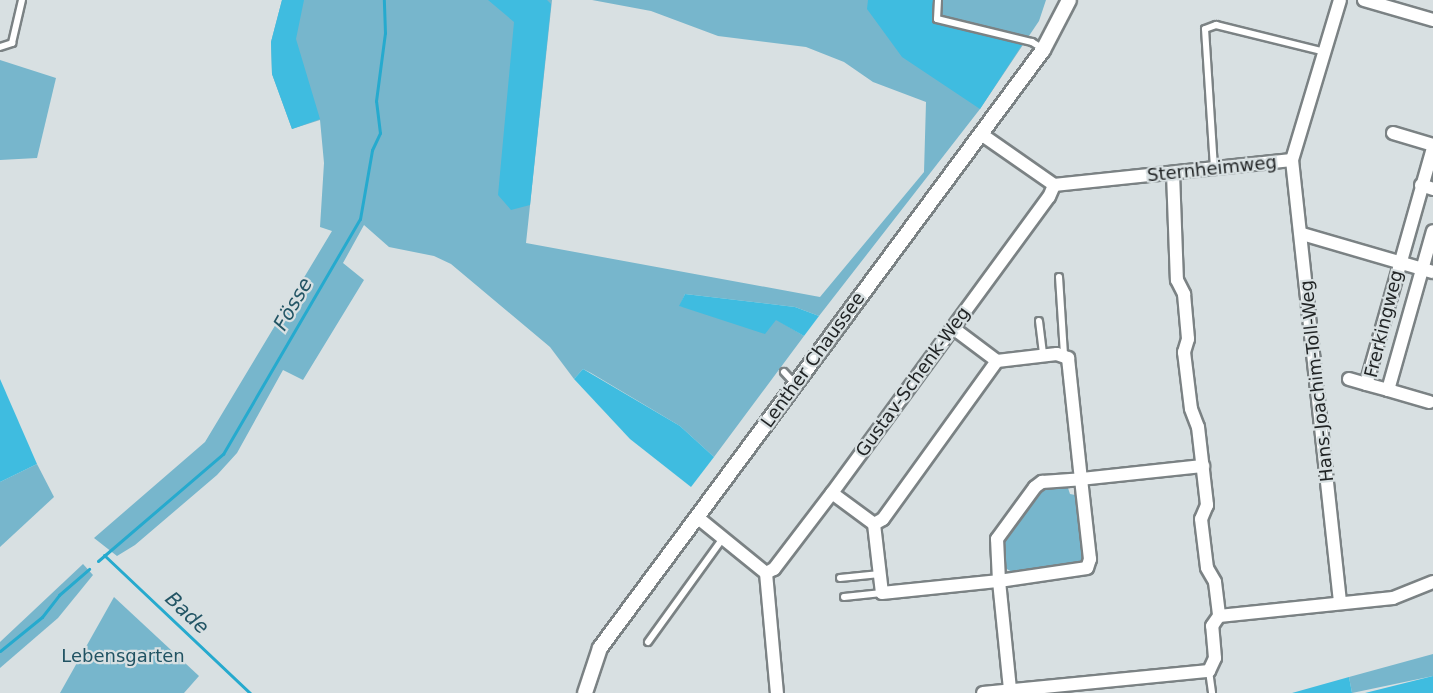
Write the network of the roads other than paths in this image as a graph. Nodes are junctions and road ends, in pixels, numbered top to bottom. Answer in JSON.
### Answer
{"nodes":[{"id":1,"x":22,"y":0,"type":"edge"},
{"id":2,"x":939,"y":0,"type":"edge"},
{"id":3,"x":1069,"y":0,"type":"edge"},
{"id":4,"x":1340,"y":0,"type":"edge"},
{"id":5,"x":1364,"y":0,"type":"edge"},
{"id":6,"x":1433,"y":20,"type":"edge"},
{"id":7,"x":0,"y":47,"type":"edge"},
{"id":8,"x":1043,"y":50,"type":"junction"},
{"id":9,"x":1325,"y":52,"type":"junction"},
{"id":10,"x":1393,"y":133,"type":"dead end"},
{"id":11,"x":981,"y":134,"type":"junction"},
{"id":12,"x":1433,"y":146,"type":"edge"},
{"id":13,"x":1292,"y":160,"type":"junction"},
{"id":14,"x":1215,"y":169,"type":"junction"},
{"id":15,"x":1173,"y":173,"type":"junction"},
{"id":16,"x":1054,"y":185,"type":"junction"},
{"id":17,"x":1427,"y":187,"type":"edge"},
{"id":18,"x":1433,"y":231,"type":"edge"},
{"id":19,"x":1302,"y":234,"type":"junction"},
{"id":20,"x":1400,"y":262,"type":"junction"},
{"id":21,"x":1428,"y":270,"type":"edge"},
{"id":22,"x":1059,"y":277,"type":"dead end"},
{"id":23,"x":1039,"y":321,"type":"dead end"},
{"id":24,"x":953,"y":328,"type":"junction"},
{"id":25,"x":1064,"y":354,"type":"junction"},
{"id":26,"x":1043,"y":356,"type":"junction"},
{"id":27,"x":997,"y":361,"type":"junction"},
{"id":28,"x":784,"y":372,"type":"dead end"},
{"id":29,"x":1349,"y":379,"type":"dead end"},
{"id":30,"x":796,"y":384,"type":"junction"},
{"id":31,"x":1366,"y":384,"type":"junction"},
{"id":32,"x":1388,"y":390,"type":"junction"},
{"id":33,"x":1429,"y":402,"type":"dead end"},
{"id":34,"x":1203,"y":465,"type":"junction"},
{"id":35,"x":1081,"y":478,"type":"junction"},
{"id":36,"x":832,"y":493,"type":"junction"},
{"id":37,"x":697,"y":517,"type":"junction"},
{"id":38,"x":874,"y":524,"type":"junction"},
{"id":39,"x":723,"y":538,"type":"junction"},
{"id":40,"x":766,"y":573,"type":"junction"},
{"id":41,"x":880,"y":574,"type":"junction"},
{"id":42,"x":840,"y":578,"type":"dead end"},
{"id":43,"x":999,"y":581,"type":"junction"},
{"id":44,"x":1433,"y":582,"type":"edge"},
{"id":45,"x":882,"y":593,"type":"junction"},
{"id":46,"x":844,"y":597,"type":"dead end"},
{"id":47,"x":1340,"y":602,"type":"junction"},
{"id":48,"x":1219,"y":616,"type":"junction"},
{"id":49,"x":648,"y":642,"type":"dead end"},
{"id":50,"x":1209,"y":671,"type":"junction"},
{"id":51,"x":1011,"y":690,"type":"junction"},
{"id":52,"x":585,"y":693,"type":"edge"},
{"id":53,"x":777,"y":693,"type":"edge"},
{"id":54,"x":982,"y":693,"type":"edge"},
{"id":55,"x":1212,"y":693,"type":"edge"}],
"edges":[{"from":1,"to":7,"type":"lane"},
{"from":2,"to":8,"type":"lane"},
{"from":3,"to":8,"type":"street","name":"Lenther Chaussee"},
{"from":4,"to":9,"type":"street","name":"Sternheimweg"},
{"from":5,"to":6,"type":"street"},
{"from":8,"to":11,"type":"street","name":"Lenther Chaussee"},
{"from":9,"to":13,"type":"street","name":"Sternheimweg"},
{"from":9,"to":14,"type":"lane"},
{"from":10,"to":12,"type":"street","name":"Frerkingweg"},
{"from":11,"to":16,"type":"street"},
{"from":11,"to":30,"type":"street","name":"Lenther Chaussee"},
{"from":12,"to":17,"type":"street","name":"Frerkingweg"},
{"from":13,"to":14,"type":"street","name":"Sternheimweg"},
{"from":13,"to":19,"type":"street","name":"Hans-Joachim-Toll-Weg"},
{"from":14,"to":15,"type":"street","name":"Sternheimweg"},
{"from":15,"to":16,"type":"street","name":"Sternheimweg"},
{"from":15,"to":34,"type":"street"},
{"from":16,"to":24,"type":"street","name":"Gustav-Schenk-Weg"},
{"from":17,"to":20,"type":"street","name":"Frerkingweg"},
{"from":18,"to":21,"type":"street","name":"Frerkingweg"},
{"from":19,"to":20,"type":"street","name":"Frerkingweg"},
{"from":19,"to":47,"type":"street","name":"Hans-Joachim-Toll-Weg"},
{"from":20,"to":21,"type":"street","name":"Frerkingweg"},
{"from":20,"to":31,"type":"street","name":"Frerkingweg"},
{"from":21,"to":32,"type":"street","name":"Frerkingweg"},
{"from":22,"to":25,"type":"lane"},
{"from":23,"to":26,"type":"lane"},
{"from":24,"to":27,"type":"street"},
{"from":24,"to":36,"type":"street","name":"Gustav-Schenk-Weg"},
{"from":25,"to":26,"type":"street"},
{"from":25,"to":35,"type":"street"},
{"from":26,"to":27,"type":"street"},
{"from":27,"to":38,"type":"street"},
{"from":28,"to":30,"type":"lane"},
{"from":29,"to":31,"type":"street"},
{"from":30,"to":37,"type":"street","name":"Lenther Chaussee"},
{"from":31,"to":32,"type":"street","name":"Frerkingweg"},
{"from":32,"to":33,"type":"street"},
{"from":34,"to":35,"type":"street"},
{"from":34,"to":48,"type":"street"},
{"from":35,"to":43,"type":"street"},
{"from":35,"to":43,"type":"street"},
{"from":36,"to":38,"type":"street"},
{"from":36,"to":40,"type":"street","name":"Gustav-Schenk-Weg"},
{"from":37,"to":39,"type":"street"},
{"from":37,"to":52,"type":"street","name":"Lenther Chaussee"},
{"from":38,"to":41,"type":"street"},
{"from":39,"to":40,"type":"street"},
{"from":39,"to":49,"type":"lane"},
{"from":40,"to":53,"type":"street"},
{"from":41,"to":42,"type":"lane"},
{"from":41,"to":45,"type":"street"},
{"from":43,"to":45,"type":"street"},
{"from":43,"to":51,"type":"street"},
{"from":44,"to":47,"type":"street"},
{"from":45,"to":46,"type":"lane"},
{"from":47,"to":48,"type":"street"},
{"from":48,"to":50,"type":"street"},
{"from":50,"to":51,"type":"street"},
{"from":50,"to":55,"type":"lane"},
{"from":51,"to":54,"type":"street"}]}
